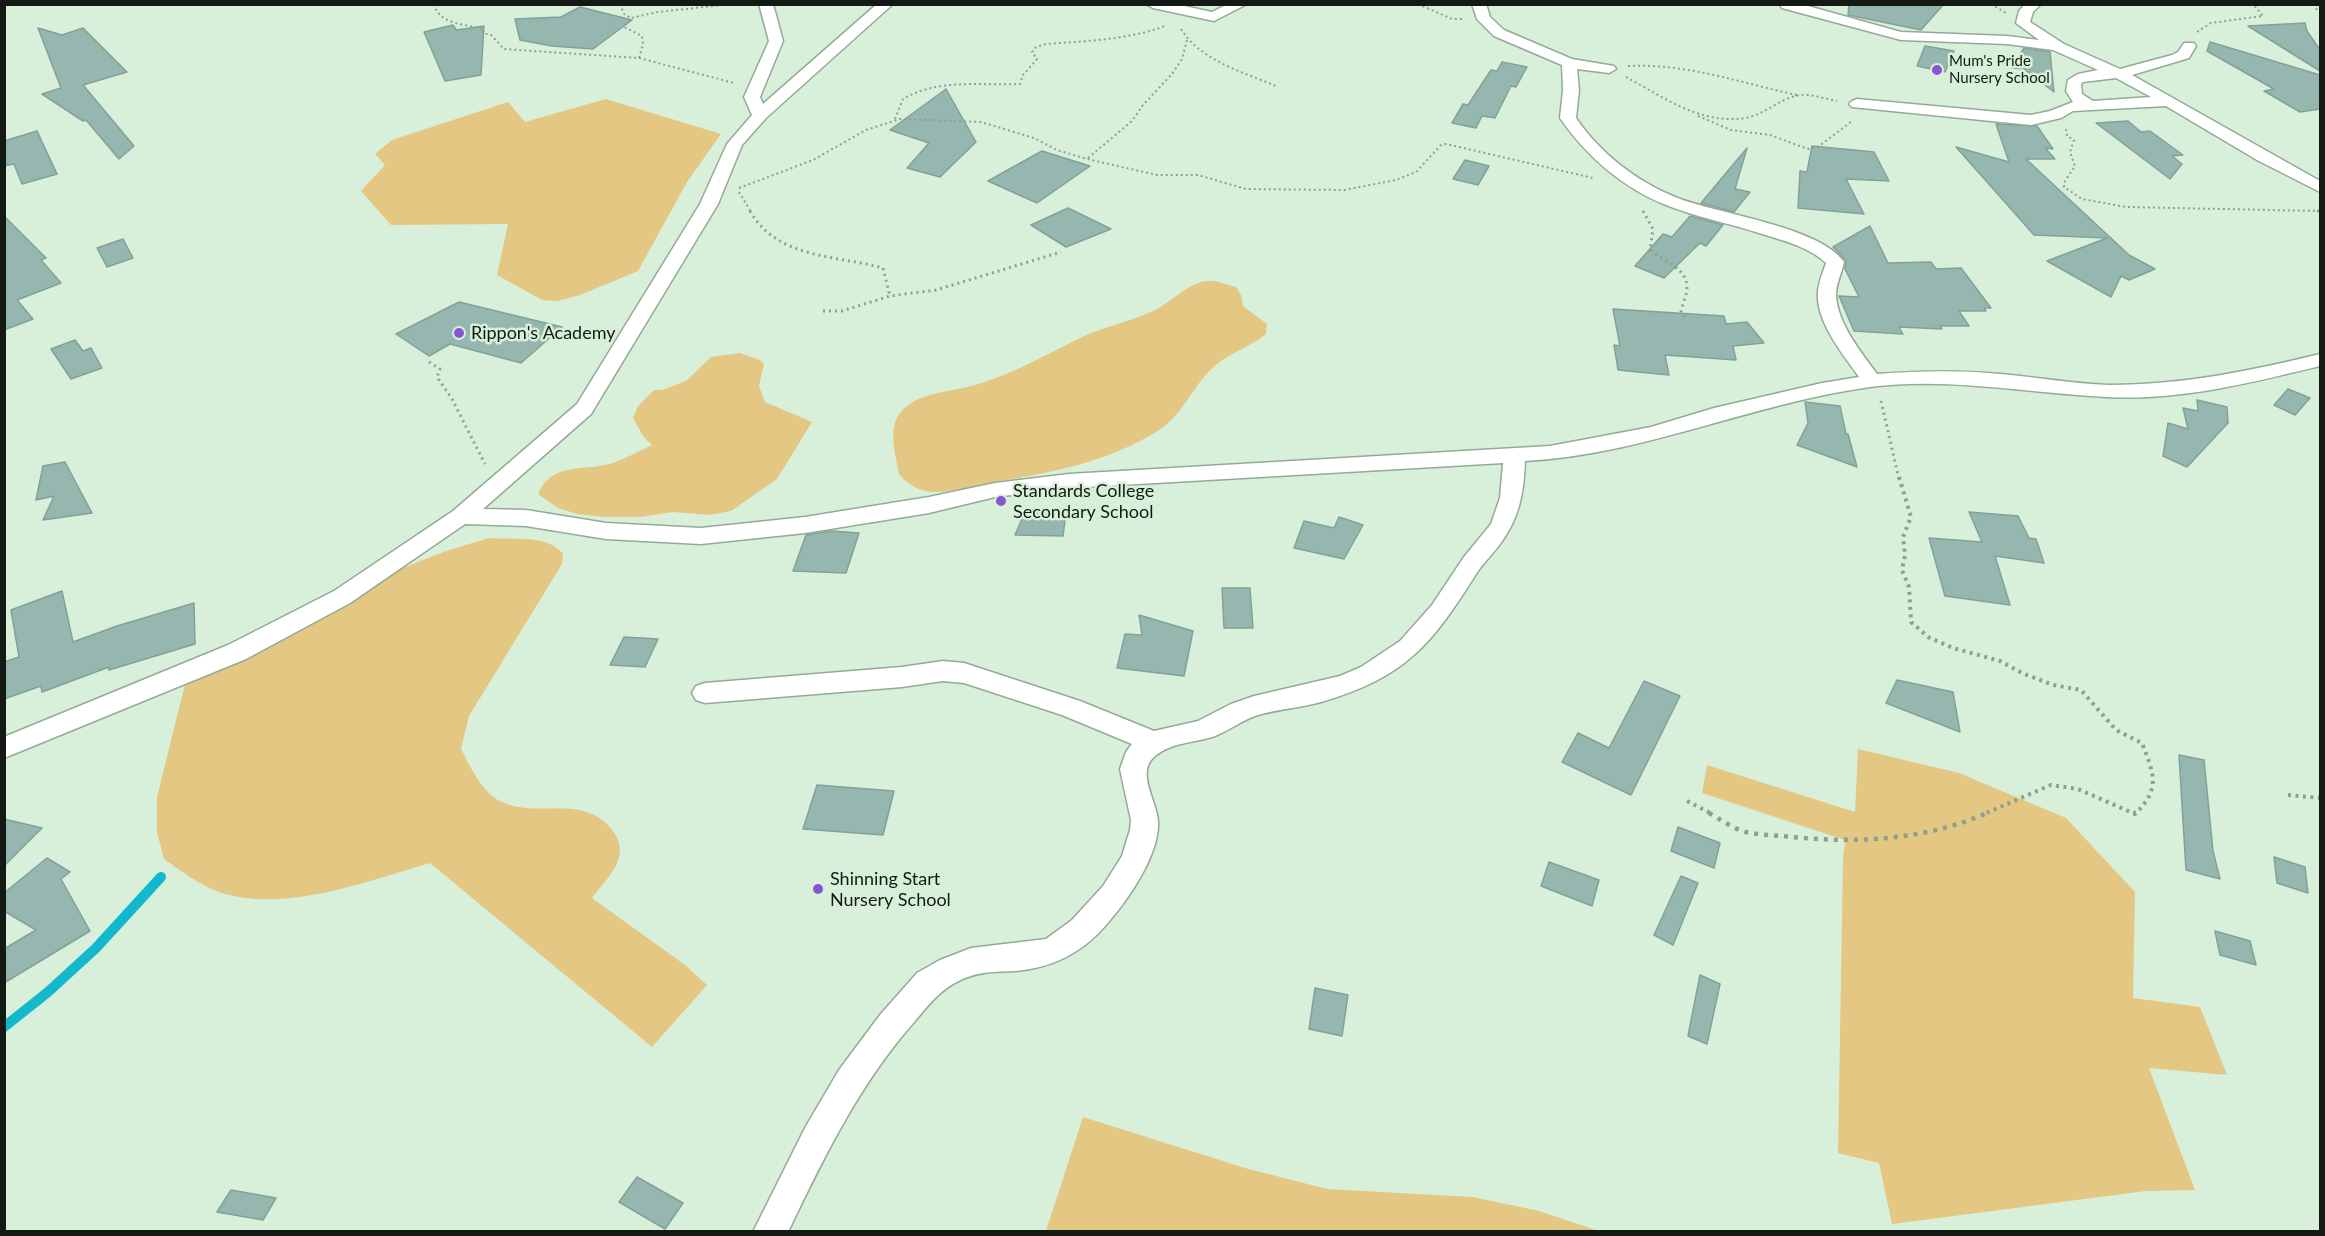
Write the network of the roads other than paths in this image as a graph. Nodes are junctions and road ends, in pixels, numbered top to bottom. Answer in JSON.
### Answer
{"nodes":[{"id":1,"x":766,"y":4,"type":"edge"},
{"id":2,"x":886,"y":4,"type":"edge"},
{"id":3,"x":1153,"y":4,"type":"edge"},
{"id":4,"x":1240,"y":4,"type":"edge"},
{"id":5,"x":2034,"y":4,"type":"edge"},
{"id":6,"x":1787,"y":5,"type":"edge"},
{"id":7,"x":1482,"y":12,"type":"edge"},
{"id":8,"x":2189,"y":46,"type":"road end"},
{"id":9,"x":2059,"y":47,"type":"junction"},
{"id":10,"x":1569,"y":63,"type":"junction"},
{"id":11,"x":1609,"y":69,"type":"road end"},
{"id":12,"x":2119,"y":74,"type":"junction"},
{"id":13,"x":2168,"y":101,"type":"junction"},
{"id":14,"x":1857,"y":104,"type":"road end"},
{"id":15,"x":2090,"y":105,"type":"junction"},
{"id":16,"x":760,"y":115,"type":"junction"},
{"id":17,"x":2320,"y":172,"type":"edge"},
{"id":18,"x":2301,"y":176,"type":"junction"},
{"id":19,"x":2320,"y":187,"type":"edge"},
{"id":20,"x":2320,"y":360,"type":"edge"},
{"id":21,"x":1872,"y":381,"type":"junction"},
{"id":22,"x":1514,"y":457,"type":"junction"},
{"id":23,"x":461,"y":516,"type":"junction"},
{"id":24,"x":705,"y":693,"type":"dead end"},
{"id":25,"x":1154,"y":742,"type":"junction"},
{"id":26,"x":4,"y":748,"type":"edge"},
{"id":27,"x":770,"y":1232,"type":"edge"}],
"edges":[{"from":1,"to":16,"type":"street"},
{"from":2,"to":16,"type":"street"},
{"from":3,"to":4,"type":"street"},
{"from":5,"to":9,"type":"street"},
{"from":6,"to":9,"type":"street"},
{"from":7,"to":10,"type":"street"},
{"from":8,"to":12,"type":"street"},
{"from":9,"to":12,"type":"street"},
{"from":10,"to":11,"type":"street"},
{"from":10,"to":21,"type":"street"},
{"from":12,"to":13,"type":"street"},
{"from":12,"to":15,"type":"street"},
{"from":13,"to":15,"type":"street"},
{"from":13,"to":18,"type":"street"},
{"from":14,"to":15,"type":"street"},
{"from":16,"to":23,"type":"street"},
{"from":17,"to":18,"type":"street"},
{"from":18,"to":19,"type":"street"},
{"from":20,"to":21,"type":"street"},
{"from":21,"to":22,"type":"street"},
{"from":22,"to":23,"type":"street"},
{"from":22,"to":25,"type":"street"},
{"from":23,"to":26,"type":"street"},
{"from":24,"to":25,"type":"street"},
{"from":25,"to":27,"type":"street"}]}
